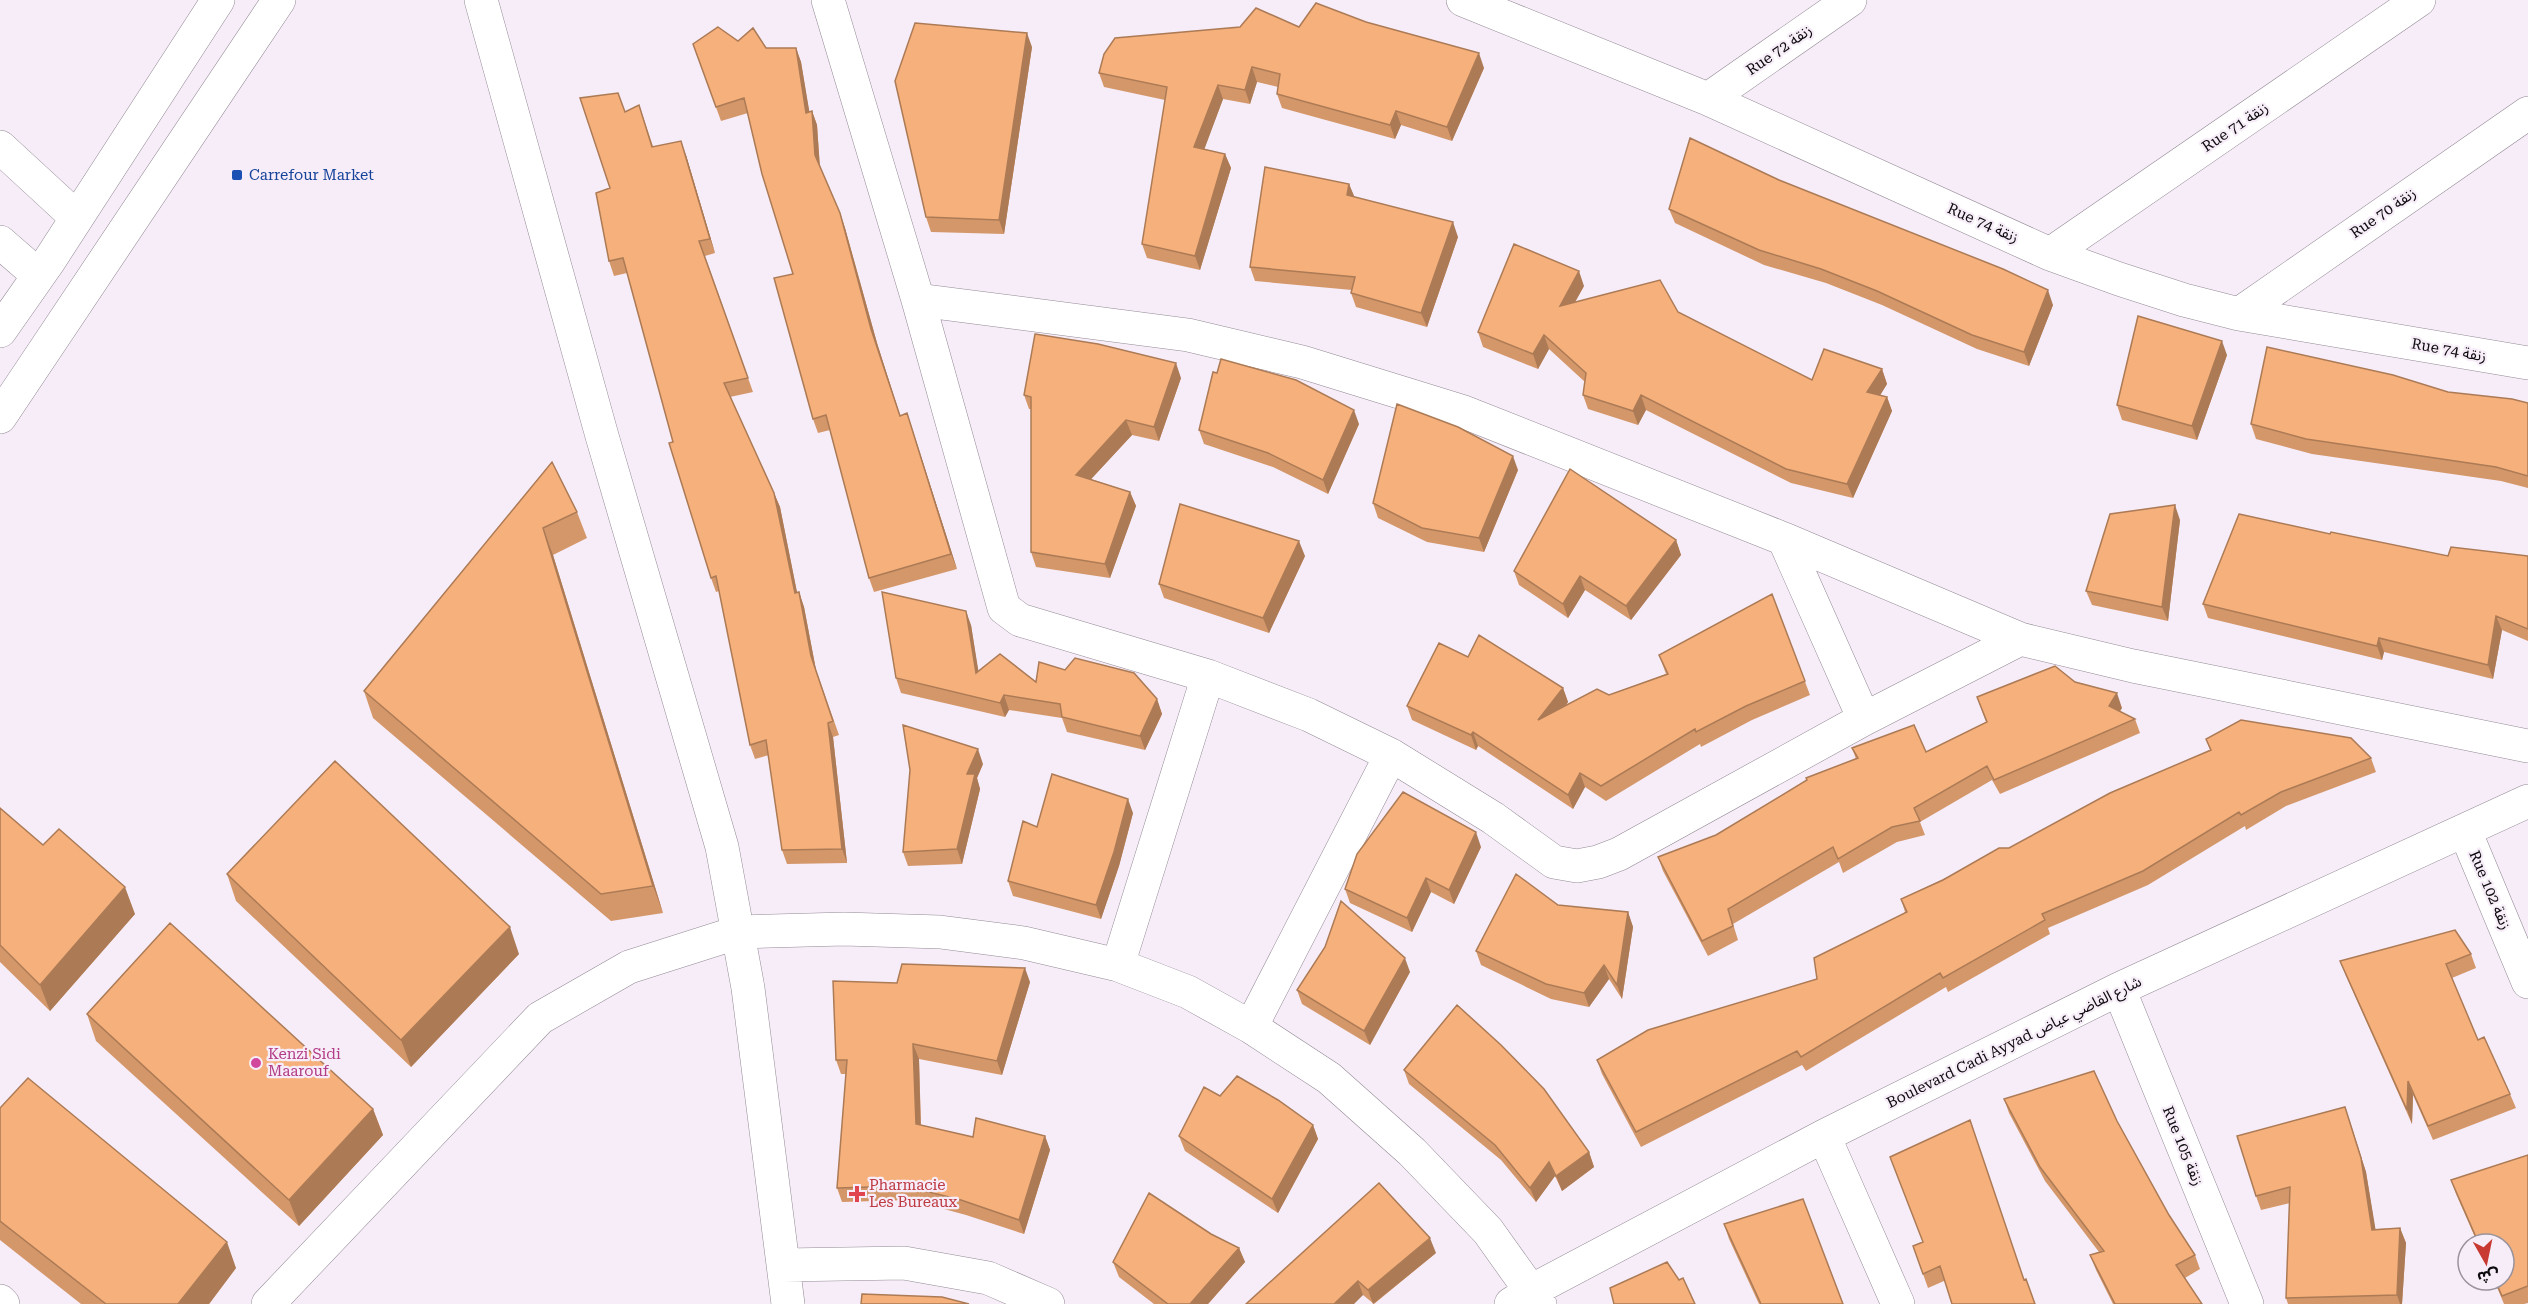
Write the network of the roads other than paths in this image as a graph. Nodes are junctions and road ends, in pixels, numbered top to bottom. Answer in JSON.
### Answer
{"nodes":[{"id":1,"x":218,"y":0,"type":"edge"},
{"id":2,"x":279,"y":0,"type":"edge"},
{"id":3,"x":481,"y":0,"type":"edge"},
{"id":4,"x":828,"y":0,"type":"edge"},
{"id":5,"x":1463,"y":0,"type":"edge"},
{"id":6,"x":1850,"y":0,"type":"edge"},
{"id":7,"x":2419,"y":0,"type":"edge"},
{"id":8,"x":1708,"y":99,"type":"junction"},
{"id":9,"x":2528,"y":113,"type":"edge"},
{"id":10,"x":0,"y":147,"type":"edge"},
{"id":11,"x":76,"y":217,"type":"junction"},
{"id":12,"x":0,"y":242,"type":"edge"},
{"id":13,"x":2050,"y":254,"type":"junction"},
{"id":14,"x":38,"y":275,"type":"junction"},
{"id":15,"x":918,"y":300,"type":"junction"},
{"id":16,"x":2239,"y":314,"type":"junction"},
{"id":17,"x":0,"y":331,"type":"edge"},
{"id":18,"x":2528,"y":363,"type":"edge"},
{"id":19,"x":0,"y":417,"type":"edge"},
{"id":20,"x":1784,"y":538,"type":"junction"},
{"id":21,"x":2020,"y":639,"type":"junction"},
{"id":22,"x":1208,"y":676,"type":"junction"},
{"id":23,"x":1864,"y":719,"type":"junction"},
{"id":24,"x":2528,"y":746,"type":"edge"},
{"id":25,"x":1391,"y":755,"type":"junction"},
{"id":26,"x":2528,"y":801,"type":"edge"},
{"id":27,"x":2465,"y":831,"type":"junction"},
{"id":28,"x":739,"y":932,"type":"junction"},
{"id":29,"x":1119,"y":965,"type":"junction"},
{"id":30,"x":2528,"y":982,"type":"edge"},
{"id":31,"x":2119,"y":989,"type":"junction"},
{"id":32,"x":1251,"y":1027,"type":"junction"},
{"id":33,"x":1824,"y":1137,"type":"junction"},
{"id":34,"x":784,"y":1265,"type":"junction"},
{"id":35,"x":1527,"y":1300,"type":"edge"},
{"id":36,"x":268,"y":1304,"type":"edge"},
{"id":37,"x":788,"y":1304,"type":"edge"},
{"id":38,"x":1048,"y":1304,"type":"edge"},
{"id":39,"x":1898,"y":1304,"type":"edge"},
{"id":40,"x":2247,"y":1304,"type":"edge"}],
"edges":[{"from":1,"to":11,"type":"street"},
{"from":2,"to":19,"type":"street"},
{"from":3,"to":28,"type":"street"},
{"from":4,"to":15,"type":"street"},
{"from":5,"to":8,"type":"street","name":"Rue 74 زنقة"},
{"from":6,"to":8,"type":"street","name":"Rue 72 زنقة"},
{"from":7,"to":13,"type":"street","name":"Rue 71 زنقة"},
{"from":8,"to":13,"type":"street","name":"Rue 74 زنقة"},
{"from":9,"to":16,"type":"street","name":"Rue 70 زنقة"},
{"from":10,"to":11,"type":"street"},
{"from":11,"to":14,"type":"street"},
{"from":12,"to":14,"type":"street"},
{"from":13,"to":16,"type":"street","name":"Rue 74 زنقة"},
{"from":14,"to":17,"type":"street"},
{"from":15,"to":20,"type":"street"},
{"from":15,"to":22,"type":"street"},
{"from":16,"to":18,"type":"street","name":"Rue 74 زنقة"},
{"from":20,"to":21,"type":"street"},
{"from":20,"to":23,"type":"street"},
{"from":21,"to":23,"type":"street"},
{"from":21,"to":24,"type":"street"},
{"from":22,"to":25,"type":"street"},
{"from":22,"to":29,"type":"street"},
{"from":23,"to":25,"type":"street"},
{"from":25,"to":32,"type":"street"},
{"from":26,"to":27,"type":"street","name":"Boulevard Cadi Ayyad شارع القاضي عياض"},
{"from":27,"to":30,"type":"street","name":"Rue 102 زنقة"},
{"from":27,"to":31,"type":"street","name":"Boulevard Cadi Ayyad شارع القاضي عياض"},
{"from":28,"to":29,"type":"street"},
{"from":28,"to":34,"type":"street"},
{"from":28,"to":36,"type":"street"},
{"from":29,"to":32,"type":"street"},
{"from":31,"to":33,"type":"street","name":"Boulevard Cadi Ayyad شارع القاضي عياض"},
{"from":31,"to":40,"type":"street","name":"Rue 105 زنقة"},
{"from":32,"to":35,"type":"street"},
{"from":33,"to":35,"type":"street","name":"Boulevard Cadi Ayyad شارع القاضي عياض"},
{"from":33,"to":39,"type":"street"},
{"from":34,"to":37,"type":"street"},
{"from":34,"to":38,"type":"street"}]}
